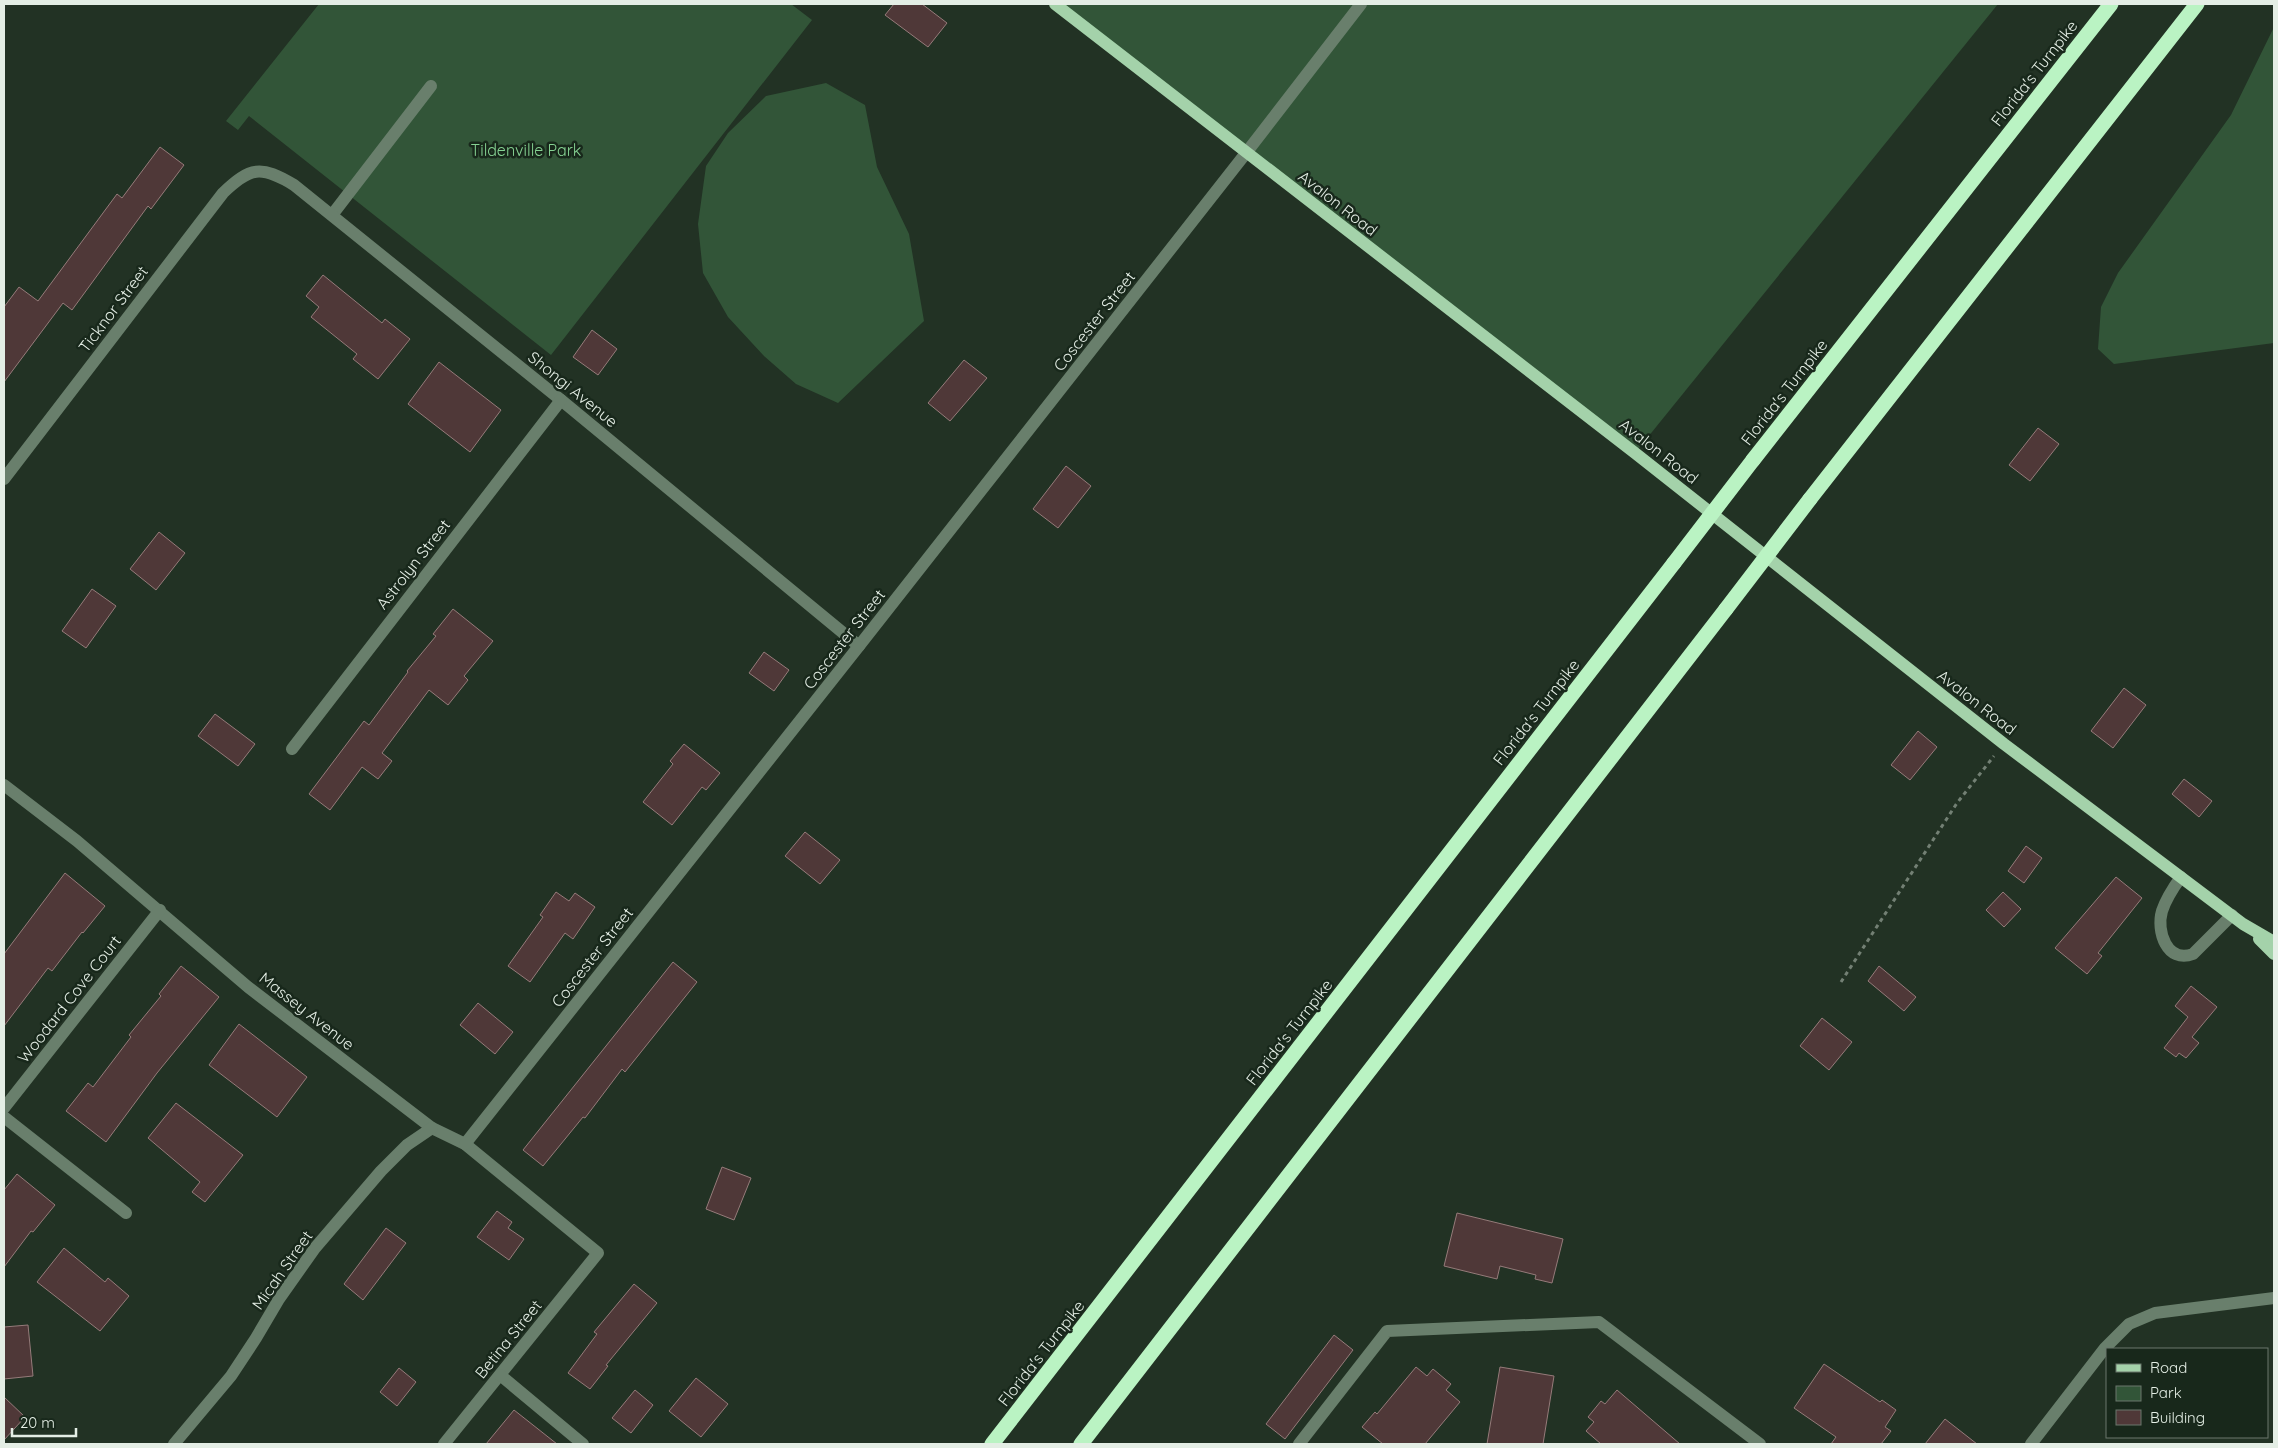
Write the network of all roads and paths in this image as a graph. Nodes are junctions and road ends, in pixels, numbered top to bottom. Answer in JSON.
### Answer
{"nodes":[{"id":1,"x":1055,"y":4,"type":"edge"},
{"id":2,"x":1361,"y":4,"type":"edge"},
{"id":3,"x":2111,"y":4,"type":"edge"},
{"id":4,"x":2197,"y":4,"type":"edge"},
{"id":5,"x":431,"y":86,"type":"dead end"},
{"id":6,"x":1246,"y":153,"type":"junction"},
{"id":7,"x":258,"y":170,"type":"joint"},
{"id":8,"x":332,"y":215,"type":"junction"},
{"id":9,"x":561,"y":400,"type":"junction"},
{"id":10,"x":4,"y":479,"type":"edge"},
{"id":11,"x":859,"y":646,"type":"junction"},
{"id":12,"x":2004,"y":744,"type":"junction"},
{"id":13,"x":292,"y":749,"type":"dead end"},
{"id":14,"x":4,"y":785,"type":"edge"},
{"id":15,"x":2181,"y":877,"type":"junction"},
{"id":16,"x":160,"y":910,"type":"junction"},
{"id":17,"x":2232,"y":915,"type":"junction"},
{"id":18,"x":2243,"y":924,"type":"junction"},
{"id":19,"x":2274,"y":942,"type":"edge"},
{"id":20,"x":2274,"y":954,"type":"edge"},
{"id":21,"x":1840,"y":982,"type":"dead end"},
{"id":22,"x":4,"y":1108,"type":"edge"},
{"id":23,"x":4,"y":1118,"type":"edge"},
{"id":24,"x":432,"y":1128,"type":"junction"},
{"id":25,"x":465,"y":1144,"type":"junction"},
{"id":26,"x":126,"y":1213,"type":"dead end"},
{"id":27,"x":598,"y":1253,"type":"joint"},
{"id":28,"x":2274,"y":1298,"type":"edge"},
{"id":29,"x":500,"y":1375,"type":"junction"},
{"id":30,"x":174,"y":1444,"type":"edge"},
{"id":31,"x":444,"y":1444,"type":"edge"},
{"id":32,"x":583,"y":1444,"type":"edge"},
{"id":33,"x":992,"y":1444,"type":"edge"},
{"id":34,"x":1081,"y":1444,"type":"edge"},
{"id":35,"x":1299,"y":1444,"type":"edge"},
{"id":36,"x":1760,"y":1444,"type":"edge"},
{"id":37,"x":2031,"y":1444,"type":"edge"}],
"edges":[{"from":1,"to":6,"type":"main road","name":"Avalon Road"},
{"from":2,"to":6,"type":"street","name":"Coscester Street"},
{"from":3,"to":33,"type":"highway","name":"Florida's Turnpike","bridge":true},
{"from":4,"to":34,"type":"highway","bridge":true},
{"from":5,"to":8,"type":"street"},
{"from":6,"to":11,"type":"street","name":"Coscester Street"},
{"from":6,"to":12,"type":"main road","name":"Avalon Road"},
{"from":7,"to":8,"type":"street","name":"Shongi Avenue"},
{"from":7,"to":10,"type":"street","name":"Ticknor Street"},
{"from":8,"to":9,"type":"street","name":"Shongi Avenue"},
{"from":9,"to":11,"type":"street","name":"Shongi Avenue"},
{"from":9,"to":13,"type":"street","name":"Astrolyn Street"},
{"from":11,"to":25,"type":"street","name":"Coscester Street"},
{"from":12,"to":15,"type":"main road","name":"Avalon Road"},
{"from":12,"to":21,"type":"path"},
{"from":14,"to":16,"type":"street","name":"Massey Avenue"},
{"from":15,"to":17,"type":"main road","name":"Avalon Road"},
{"from":15,"to":17,"type":"street"},
{"from":16,"to":22,"type":"street","name":"Woodard Cove Court"},
{"from":16,"to":24,"type":"street","name":"Massey Avenue"},
{"from":17,"to":18,"type":"main road","name":"Avalon Road"},
{"from":18,"to":19,"type":"main road","name":"Avalon Road"},
{"from":18,"to":20,"type":"main road","name":"Avalon Road"},
{"from":23,"to":26,"type":"street"},
{"from":24,"to":25,"type":"street","name":"Massey Avenue"},
{"from":24,"to":30,"type":"street","name":"Micah Street"},
{"from":25,"to":27,"type":"street","name":"Massey Avenue"},
{"from":27,"to":29,"type":"street","name":"Betina Street"},
{"from":28,"to":37,"type":"street"},
{"from":29,"to":31,"type":"street","name":"Betina Street"},
{"from":29,"to":32,"type":"street"},
{"from":35,"to":36,"type":"street"}]}
